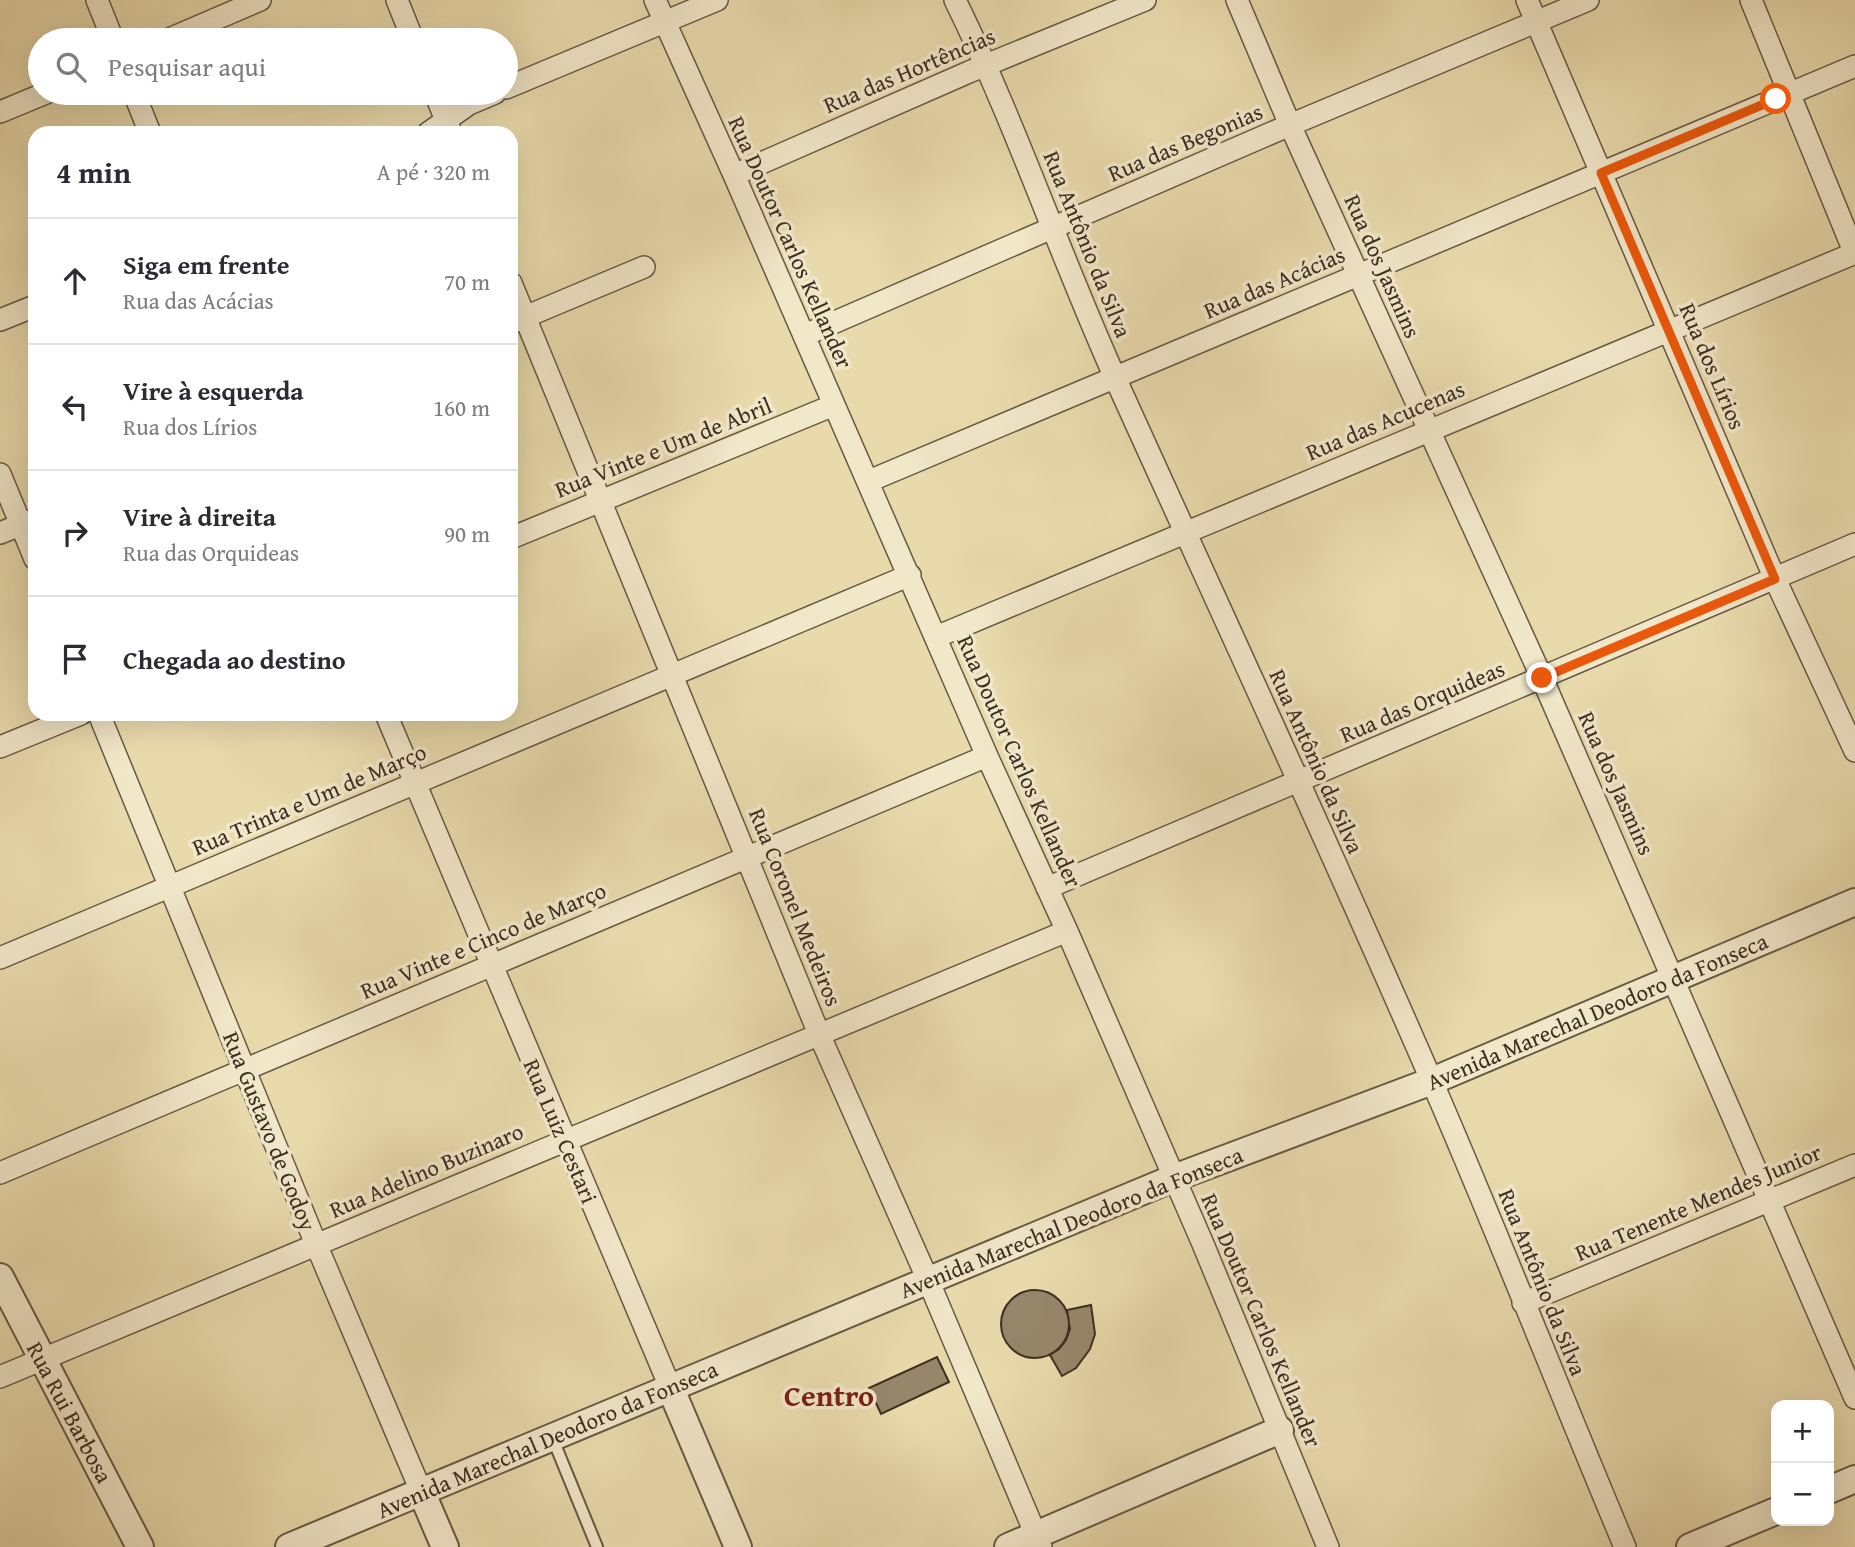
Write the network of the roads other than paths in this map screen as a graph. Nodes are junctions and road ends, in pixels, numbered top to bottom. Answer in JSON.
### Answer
{"nodes":[{"id":1,"x":97,"y":0,"type":"edge"},
{"id":2,"x":260,"y":0,"type":"edge"},
{"id":3,"x":397,"y":0,"type":"edge"},
{"id":4,"x":655,"y":0,"type":"edge"},
{"id":5,"x":717,"y":0,"type":"edge"},
{"id":6,"x":955,"y":0,"type":"edge"},
{"id":7,"x":1145,"y":0,"type":"edge"},
{"id":8,"x":1237,"y":0,"type":"edge"},
{"id":9,"x":1527,"y":0,"type":"edge"},
{"id":10,"x":1588,"y":0,"type":"edge"},
{"id":11,"x":1751,"y":0,"type":"edge"},
{"id":12,"x":664,"y":21,"type":"junction"},
{"id":13,"x":1536,"y":22,"type":"junction"},
{"id":14,"x":108,"y":28,"type":"edge"},
{"id":15,"x":195,"y":28,"type":"edge"},
{"id":16,"x":409,"y":28,"type":"edge"},
{"id":17,"x":987,"y":65,"type":"junction"},
{"id":18,"x":1855,"y":66,"type":"edge"},
{"id":19,"x":518,"y":83,"type":"edge"},
{"id":20,"x":1788,"y":94,"type":"junction"},
{"id":21,"x":28,"y":101,"type":"edge"},
{"id":22,"x":139,"y":105,"type":"edge"},
{"id":23,"x":440,"y":105,"type":"edge"},
{"id":24,"x":468,"y":105,"type":"edge"},
{"id":25,"x":0,"y":113,"type":"edge"},
{"id":26,"x":1290,"y":125,"type":"junction"},
{"id":27,"x":147,"y":126,"type":"edge"},
{"id":28,"x":449,"y":126,"type":"edge"},
{"id":29,"x":1601,"y":173,"type":"junction"},
{"id":30,"x":734,"y":175,"type":"junction"},
{"id":31,"x":1051,"y":228,"type":"junction"},
{"id":32,"x":1855,"y":254,"type":"edge"},
{"id":33,"x":644,"y":267,"type":"dead end"},
{"id":34,"x":1358,"y":274,"type":"junction"},
{"id":35,"x":28,"y":309,"type":"edge"},
{"id":36,"x":0,"y":320,"type":"edge"},
{"id":37,"x":518,"y":320,"type":"edge"},
{"id":38,"x":1670,"y":331,"type":"junction"},
{"id":39,"x":804,"y":335,"type":"junction"},
{"id":40,"x":1115,"y":379,"type":"junction"},
{"id":41,"x":834,"y":405,"type":"junction"},
{"id":42,"x":1429,"y":430,"type":"junction"},
{"id":43,"x":0,"y":474,"type":"edge"},
{"id":44,"x":869,"y":481,"type":"junction"},
{"id":45,"x":599,"y":502,"type":"junction"},
{"id":46,"x":28,"y":522,"type":"edge"},
{"id":47,"x":0,"y":533,"type":"edge"},
{"id":48,"x":1187,"y":533,"type":"junction"},
{"id":49,"x":518,"y":535,"type":"edge"},
{"id":50,"x":1855,"y":544,"type":"edge"},
{"id":51,"x":910,"y":575,"type":"junction"},
{"id":52,"x":1775,"y":579,"type":"junction"},
{"id":53,"x":936,"y":637,"type":"junction"},
{"id":54,"x":671,"y":675,"type":"junction"},
{"id":55,"x":1542,"y":678,"type":"junction"},
{"id":56,"x":64,"y":721,"type":"edge"},
{"id":57,"x":102,"y":721,"type":"edge"},
{"id":58,"x":389,"y":721,"type":"edge"},
{"id":59,"x":0,"y":747,"type":"edge"},
{"id":60,"x":1855,"y":751,"type":"edge"},
{"id":61,"x":987,"y":756,"type":"junction"},
{"id":62,"x":1298,"y":782,"type":"junction"},
{"id":63,"x":415,"y":783,"type":"junction"},
{"id":64,"x":747,"y":857,"type":"junction"},
{"id":65,"x":170,"y":886,"type":"junction"},
{"id":66,"x":1047,"y":888,"type":"junction"},
{"id":67,"x":1855,"y":902,"type":"edge"},
{"id":68,"x":1067,"y":931,"type":"junction"},
{"id":69,"x":0,"y":958,"type":"edge"},
{"id":70,"x":491,"y":965,"type":"junction"},
{"id":71,"x":1674,"y":980,"type":"junction"},
{"id":72,"x":819,"y":1034,"type":"junction"},
{"id":73,"x":244,"y":1070,"type":"junction"},
{"id":74,"x":1432,"y":1081,"type":"junction"},
{"id":75,"x":565,"y":1140,"type":"junction"},
{"id":76,"x":1855,"y":1165,"type":"edge"},
{"id":77,"x":0,"y":1173,"type":"edge"},
{"id":78,"x":1174,"y":1178,"type":"junction"},
{"id":79,"x":1768,"y":1200,"type":"junction"},
{"id":80,"x":316,"y":1244,"type":"junction"},
{"id":81,"x":0,"y":1276,"type":"edge"},
{"id":82,"x":928,"y":1280,"type":"junction"},
{"id":83,"x":1523,"y":1303,"type":"junction"},
{"id":84,"x":44,"y":1358,"type":"junction"},
{"id":85,"x":0,"y":1377,"type":"edge"},
{"id":86,"x":670,"y":1387,"type":"junction"},
{"id":87,"x":1855,"y":1398,"type":"edge"},
{"id":88,"x":1280,"y":1430,"type":"junction"},
{"id":89,"x":552,"y":1437,"type":"junction"},
{"id":90,"x":1855,"y":1479,"type":"edge"},
{"id":91,"x":1834,"y":1488,"type":"edge"},
{"id":92,"x":421,"y":1491,"type":"junction"},
{"id":93,"x":1771,"y":1513,"type":"edge"},
{"id":94,"x":1039,"y":1541,"type":"edge"},
{"id":95,"x":140,"y":1547,"type":"edge"},
{"id":96,"x":289,"y":1547,"type":"edge"},
{"id":97,"x":445,"y":1547,"type":"edge"},
{"id":98,"x":597,"y":1547,"type":"edge"},
{"id":99,"x":738,"y":1547,"type":"edge"},
{"id":100,"x":1008,"y":1547,"type":"edge"},
{"id":101,"x":1328,"y":1547,"type":"edge"},
{"id":102,"x":1625,"y":1547,"type":"edge"},
{"id":103,"x":1690,"y":1547,"type":"edge"}],
"edges":[{"from":1,"to":14,"type":"street"},
{"from":2,"to":15,"type":"street"},
{"from":3,"to":16,"type":"street"},
{"from":4,"to":12,"type":"street","name":"Rua Doutor Carlos Kellander"},
{"from":5,"to":12,"type":"street"},
{"from":6,"to":17,"type":"street","name":"Rua Antônio da Silva"},
{"from":7,"to":17,"type":"street","name":"Rua das Hortências"},
{"from":8,"to":26,"type":"street","name":"Rua dos Jasmins"},
{"from":9,"to":13,"type":"street","name":"Rua dos Lírios"},
{"from":10,"to":13,"type":"street","name":"Rua das Begonias"},
{"from":11,"to":20,"type":"street"},
{"from":12,"to":19,"type":"street"},
{"from":12,"to":30,"type":"street","name":"Rua Doutor Carlos Kellander"},
{"from":13,"to":26,"type":"street","name":"Rua das Begonias"},
{"from":13,"to":29,"type":"street","name":"Rua dos Lírios"},
{"from":17,"to":30,"type":"street","name":"Rua das Hortências"},
{"from":17,"to":31,"type":"street","name":"Rua Antônio da Silva"},
{"from":18,"to":20,"type":"street","name":"Rua das Acácias"},
{"from":20,"to":29,"type":"street","name":"Rua das Acácias"},
{"from":20,"to":32,"type":"street"},
{"from":21,"to":25,"type":"street"},
{"from":22,"to":27,"type":"street"},
{"from":23,"to":28,"type":"street"},
{"from":24,"to":28,"type":"street"},
{"from":26,"to":31,"type":"street","name":"Rua das Begonias"},
{"from":26,"to":34,"type":"street","name":"Rua dos Jasmins"},
{"from":29,"to":34,"type":"street","name":"Rua das Acácias"},
{"from":29,"to":38,"type":"street","name":"Rua dos Lírios"},
{"from":30,"to":39,"type":"street","name":"Rua Doutor Carlos Kellander"},
{"from":31,"to":39,"type":"street","name":"Rua das Begonias"},
{"from":31,"to":40,"type":"street","name":"Rua Antônio da Silva"},
{"from":32,"to":38,"type":"street","name":"Rua das Acucenas"},
{"from":33,"to":37,"type":"street"},
{"from":34,"to":40,"type":"street","name":"Rua das Acácias"},
{"from":34,"to":42,"type":"street","name":"Rua dos Jasmins"},
{"from":35,"to":36,"type":"street"},
{"from":37,"to":45,"type":"street","name":"Rua Coronel Medeiros"},
{"from":38,"to":42,"type":"street","name":"Rua das Acucenas"},
{"from":38,"to":52,"type":"street","name":"Rua dos Lírios"},
{"from":39,"to":41,"type":"street","name":"Rua Doutor Carlos Kellander"},
{"from":40,"to":44,"type":"street","name":"Rua das Acácias"},
{"from":40,"to":48,"type":"street","name":"Rua Antônio da Silva"},
{"from":41,"to":44,"type":"street","name":"Rua Doutor Carlos Kellander"},
{"from":41,"to":45,"type":"street","name":"Rua Vinte e Um de Abril"},
{"from":42,"to":48,"type":"street","name":"Rua das Acucenas"},
{"from":42,"to":55,"type":"street","name":"Rua dos Jasmins"},
{"from":43,"to":46,"type":"street"},
{"from":44,"to":51,"type":"street","name":"Rua Doutor Carlos Kellander"},
{"from":45,"to":49,"type":"street","name":"Rua Vinte e Um de Abril"},
{"from":45,"to":54,"type":"street","name":"Rua Coronel Medeiros"},
{"from":46,"to":47,"type":"street"},
{"from":48,"to":53,"type":"street","name":"Rua das Acucenas"},
{"from":48,"to":62,"type":"street","name":"Rua Antônio da Silva"},
{"from":50,"to":52,"type":"street","name":"Rua das Orquideas"},
{"from":51,"to":53,"type":"street","name":"Rua Doutor Carlos Kellander"},
{"from":51,"to":54,"type":"street","name":"Rua Trinta e Um de Março"},
{"from":52,"to":55,"type":"street","name":"Rua das Orquideas"},
{"from":52,"to":60,"type":"street","name":"Rua dos Lírios"},
{"from":53,"to":61,"type":"street","name":"Rua Doutor Carlos Kellander"},
{"from":54,"to":63,"type":"street","name":"Rua Trinta e Um de Março"},
{"from":54,"to":64,"type":"street","name":"Rua Coronel Medeiros"},
{"from":55,"to":62,"type":"street","name":"Rua das Orquideas"},
{"from":55,"to":71,"type":"street","name":"Rua dos Jasmins"},
{"from":56,"to":59,"type":"street"},
{"from":57,"to":65,"type":"street","name":"Rua Gustavo de Godoy"},
{"from":58,"to":63,"type":"street","name":"Rua Luiz Cestari"},
{"from":61,"to":64,"type":"street","name":"Rua Vinte e Cinco de Março"},
{"from":61,"to":66,"type":"street","name":"Rua Doutor Carlos Kellander"},
{"from":62,"to":66,"type":"street","name":"Rua das Orquideas"},
{"from":62,"to":74,"type":"street","name":"Rua Antônio da Silva"},
{"from":63,"to":65,"type":"street","name":"Rua Trinta e Um de Março"},
{"from":63,"to":70,"type":"street","name":"Rua Luiz Cestari"},
{"from":64,"to":70,"type":"street","name":"Rua Vinte e Cinco de Março"},
{"from":64,"to":72,"type":"street","name":"Rua Coronel Medeiros"},
{"from":65,"to":69,"type":"street","name":"Rua Trinta e Um de Março"},
{"from":65,"to":73,"type":"street","name":"Rua Gustavo de Godoy"},
{"from":66,"to":68,"type":"street","name":"Rua Doutor Carlos Kellander"},
{"from":67,"to":71,"type":"street","name":"Avenida Marechal Deodoro da Fonseca"},
{"from":68,"to":72,"type":"street","name":"Rua Adelino Buzinaro"},
{"from":68,"to":78,"type":"street","name":"Rua Doutor Carlos Kellander"},
{"from":70,"to":73,"type":"street","name":"Rua Vinte e Cinco de Março"},
{"from":70,"to":75,"type":"street","name":"Rua Luiz Cestari"},
{"from":71,"to":74,"type":"street","name":"Avenida Marechal Deodoro da Fonseca"},
{"from":71,"to":79,"type":"street","name":"Rua dos Jasmins"},
{"from":72,"to":75,"type":"street","name":"Rua Adelino Buzinaro"},
{"from":72,"to":82,"type":"street","name":"Rua Coronel Medeiros"},
{"from":73,"to":77,"type":"street","name":"Rua Vinte e Cinco de Março"},
{"from":73,"to":80,"type":"street","name":"Rua Gustavo de Godoy"},
{"from":74,"to":78,"type":"street","name":"Avenida Marechal Deodoro da Fonseca"},
{"from":74,"to":83,"type":"street","name":"Rua Antônio da Silva"},
{"from":75,"to":80,"type":"street","name":"Rua Adelino Buzinaro"},
{"from":75,"to":86,"type":"street","name":"Rua Luiz Cestari"},
{"from":76,"to":79,"type":"street","name":"Rua Tenente Mendes Junior"},
{"from":78,"to":82,"type":"street","name":"Avenida Marechal Deodoro da Fonseca"},
{"from":78,"to":88,"type":"street","name":"Rua Doutor Carlos Kellander"},
{"from":79,"to":83,"type":"street","name":"Rua Tenente Mendes Junior"},
{"from":79,"to":87,"type":"street","name":"Rua dos Jasmins"},
{"from":80,"to":84,"type":"street","name":"Rua Adelino Buzinaro"},
{"from":80,"to":92,"type":"street","name":"Rua Gustavo de Godoy"},
{"from":81,"to":84,"type":"street","name":"Rua Rui Barbosa"},
{"from":82,"to":86,"type":"street","name":"Avenida Marechal Deodoro da Fonseca"},
{"from":82,"to":94,"type":"street","name":"Rua Coronel Medeiros"},
{"from":83,"to":102,"type":"street","name":"Rua Antônio da Silva"},
{"from":84,"to":85,"type":"street","name":"Rua Adelino Buzinaro"},
{"from":84,"to":95,"type":"street","name":"Rua Rui Barbosa"},
{"from":86,"to":89,"type":"street","name":"Avenida Marechal Deodoro da Fonseca"},
{"from":86,"to":99,"type":"street","name":"Rua Luiz Cestari"},
{"from":88,"to":94,"type":"street"},
{"from":88,"to":101,"type":"street","name":"Rua Doutor Carlos Kellander"},
{"from":89,"to":92,"type":"street","name":"Avenida Marechal Deodoro da Fonseca"},
{"from":89,"to":98,"type":"lane"},
{"from":90,"to":91,"type":"street"},
{"from":92,"to":96,"type":"street","name":"Avenida Marechal Deodoro da Fonseca"},
{"from":92,"to":97,"type":"street","name":"Rua Gustavo de Godoy"},
{"from":93,"to":103,"type":"street"},
{"from":94,"to":100,"type":"street"}]}
